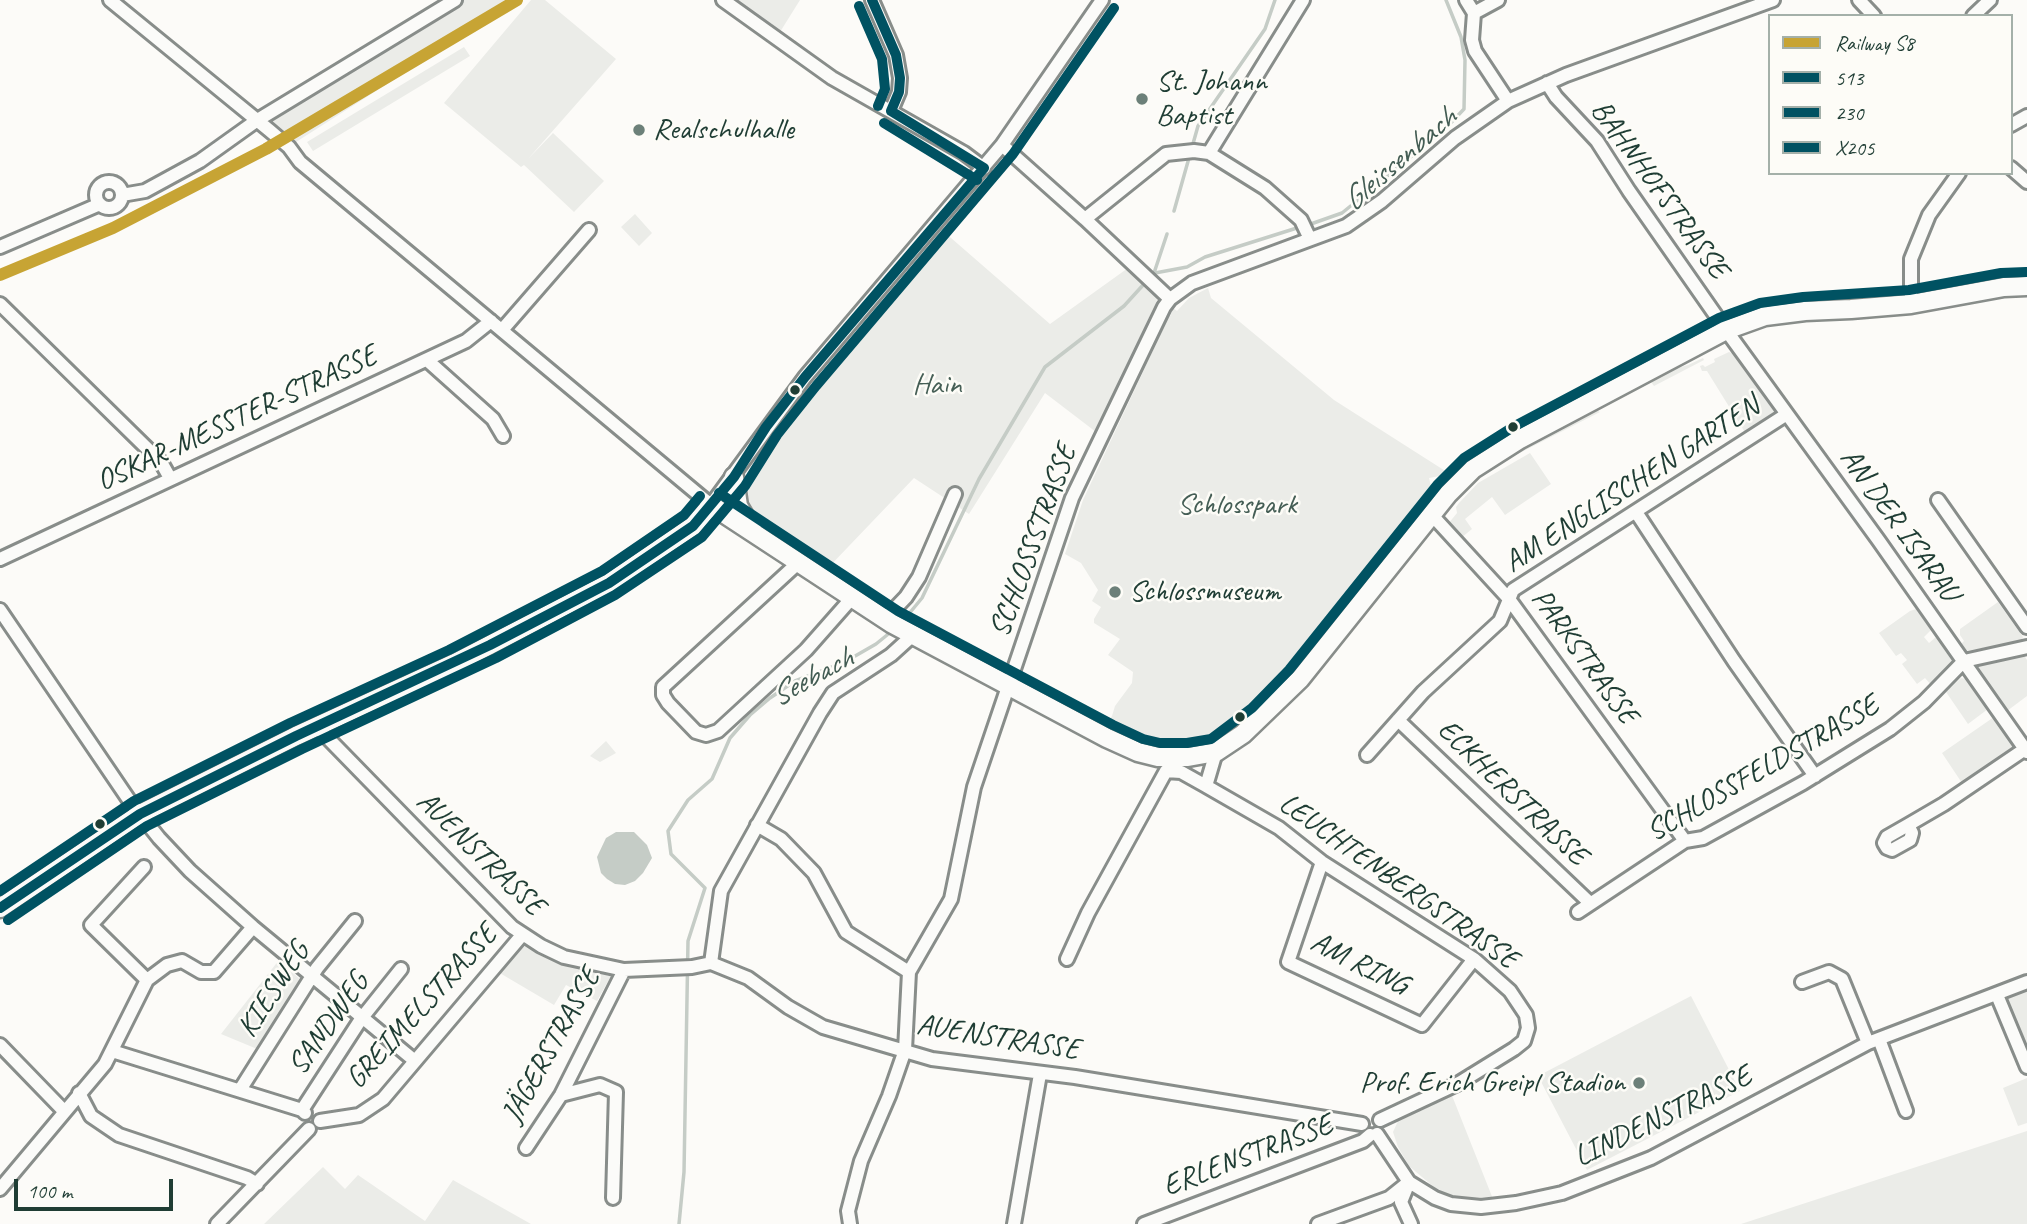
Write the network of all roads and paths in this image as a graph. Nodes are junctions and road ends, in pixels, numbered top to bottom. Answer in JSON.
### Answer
{"nodes":[{"id":1,"x":110,"y":0,"type":"edge"},
{"id":2,"x":455,"y":0,"type":"edge"},
{"id":3,"x":723,"y":0,"type":"edge"},
{"id":4,"x":873,"y":0,"type":"edge"},
{"id":5,"x":1102,"y":0,"type":"edge"},
{"id":6,"x":1303,"y":0,"type":"edge"},
{"id":7,"x":1466,"y":0,"type":"edge"},
{"id":8,"x":1498,"y":0,"type":"edge"},
{"id":9,"x":1773,"y":0,"type":"edge"},
{"id":10,"x":1859,"y":0,"type":"edge"},
{"id":11,"x":1990,"y":0,"type":"edge"},
{"id":12,"x":1474,"y":13,"type":"junction"},
{"id":13,"x":1872,"y":14,"type":"edge"},
{"id":14,"x":1975,"y":14,"type":"edge"},
{"id":15,"x":1546,"y":83,"type":"junction"},
{"id":16,"x":1508,"y":101,"type":"junction"},
{"id":17,"x":891,"y":111,"type":"junction"},
{"id":18,"x":256,"y":121,"type":"junction"},
{"id":19,"x":1002,"y":145,"type":"junction"},
{"id":20,"x":1209,"y":153,"type":"junction"},
{"id":21,"x":984,"y":168,"type":"junction"},
{"id":22,"x":2013,"y":170,"type":"edge"},
{"id":23,"x":1958,"y":175,"type":"edge"},
{"id":24,"x":2027,"y":183,"type":"edge"},
{"id":25,"x":122,"y":195,"type":"junction"},
{"id":26,"x":100,"y":204,"type":"junction"},
{"id":27,"x":1085,"y":219,"type":"junction"},
{"id":28,"x":589,"y":230,"type":"dead end"},
{"id":29,"x":1307,"y":232,"type":"junction"},
{"id":30,"x":0,"y":247,"type":"edge"},
{"id":31,"x":2027,"y":286,"type":"edge"},
{"id":32,"x":1166,"y":295,"type":"junction"},
{"id":33,"x":0,"y":304,"type":"edge"},
{"id":34,"x":1911,"y":304,"type":"junction"},
{"id":35,"x":491,"y":321,"type":"junction"},
{"id":36,"x":502,"y":330,"type":"junction"},
{"id":37,"x":1726,"y":330,"type":"junction"},
{"id":38,"x":427,"y":360,"type":"junction"},
{"id":39,"x":1787,"y":414,"type":"junction"},
{"id":40,"x":503,"y":436,"type":"dead end"},
{"id":41,"x":734,"y":477,"type":"junction"},
{"id":42,"x":170,"y":478,"type":"junction"},
{"id":43,"x":955,"y":494,"type":"dead end"},
{"id":44,"x":1938,"y":500,"type":"dead end"},
{"id":45,"x":711,"y":505,"type":"junction"},
{"id":46,"x":1636,"y":512,"type":"junction"},
{"id":47,"x":1431,"y":514,"type":"junction"},
{"id":48,"x":755,"y":534,"type":"junction"},
{"id":49,"x":0,"y":559,"type":"edge"},
{"id":50,"x":798,"y":563,"type":"junction"},
{"id":51,"x":851,"y":598,"type":"junction"},
{"id":52,"x":1509,"y":599,"type":"junction"},
{"id":53,"x":0,"y":610,"type":"edge"},
{"id":54,"x":898,"y":627,"type":"junction"},
{"id":55,"x":2027,"y":627,"type":"edge"},
{"id":56,"x":2027,"y":647,"type":"edge"},
{"id":57,"x":1964,"y":662,"type":"junction"},
{"id":58,"x":1010,"y":685,"type":"junction"},
{"id":59,"x":1398,"y":720,"type":"junction"},
{"id":60,"x":317,"y":727,"type":"junction"},
{"id":61,"x":1216,"y":751,"type":"junction"},
{"id":62,"x":2026,"y":751,"type":"edge"},
{"id":63,"x":1367,"y":755,"type":"dead end"},
{"id":64,"x":1161,"y":764,"type":"junction"},
{"id":65,"x":1815,"y":776,"type":"junction"},
{"id":66,"x":1206,"y":786,"type":"junction"},
{"id":67,"x":139,"y":814,"type":"junction"},
{"id":68,"x":757,"y":825,"type":"junction"},
{"id":69,"x":1908,"y":825,"type":"dead end"},
{"id":70,"x":1685,"y":841,"type":"junction"},
{"id":71,"x":1322,"y":862,"type":"junction"},
{"id":72,"x":144,"y":867,"type":"dead end"},
{"id":73,"x":1590,"y":903,"type":"junction"},
{"id":74,"x":0,"y":908,"type":"edge"},
{"id":75,"x":1578,"y":912,"type":"dead end"},
{"id":76,"x":355,"y":921,"type":"dead end"},
{"id":77,"x":253,"y":927,"type":"junction"},
{"id":78,"x":522,"y":935,"type":"junction"},
{"id":79,"x":1067,"y":959,"type":"dead end"},
{"id":80,"x":1474,"y":960,"type":"junction"},
{"id":81,"x":711,"y":963,"type":"junction"},
{"id":82,"x":401,"y":969,"type":"dead end"},
{"id":83,"x":624,"y":970,"type":"junction"},
{"id":84,"x":909,"y":972,"type":"junction"},
{"id":85,"x":313,"y":977,"type":"junction"},
{"id":86,"x":147,"y":980,"type":"junction"},
{"id":87,"x":1802,"y":982,"type":"dead end"},
{"id":88,"x":2027,"y":982,"type":"edge"},
{"id":89,"x":1997,"y":995,"type":"junction"},
{"id":90,"x":361,"y":1019,"type":"junction"},
{"id":91,"x":1873,"y":1041,"type":"junction"},
{"id":92,"x":0,"y":1045,"type":"edge"},
{"id":93,"x":905,"y":1050,"type":"junction"},
{"id":94,"x":112,"y":1051,"type":"junction"},
{"id":95,"x":415,"y":1061,"type":"junction"},
{"id":96,"x":2027,"y":1067,"type":"edge"},
{"id":97,"x":1040,"y":1074,"type":"junction"},
{"id":98,"x":240,"y":1090,"type":"junction"},
{"id":99,"x":79,"y":1093,"type":"junction"},
{"id":100,"x":561,"y":1095,"type":"junction"},
{"id":101,"x":64,"y":1111,"type":"junction"},
{"id":102,"x":304,"y":1111,"type":"junction"},
{"id":103,"x":1906,"y":1111,"type":"dead end"},
{"id":104,"x":1380,"y":1120,"type":"junction"},
{"id":105,"x":1362,"y":1124,"type":"junction"},
{"id":106,"x":315,"y":1125,"type":"junction"},
{"id":107,"x":1374,"y":1135,"type":"junction"},
{"id":108,"x":526,"y":1148,"type":"dead end"},
{"id":109,"x":1409,"y":1182,"type":"junction"},
{"id":110,"x":257,"y":1184,"type":"junction"},
{"id":111,"x":0,"y":1189,"type":"edge"},
{"id":112,"x":613,"y":1198,"type":"dead end"},
{"id":113,"x":217,"y":1224,"type":"edge"},
{"id":114,"x":850,"y":1224,"type":"edge"},
{"id":115,"x":1014,"y":1224,"type":"edge"},
{"id":116,"x":1144,"y":1224,"type":"edge"},
{"id":117,"x":1318,"y":1224,"type":"edge"},
{"id":118,"x":1411,"y":1224,"type":"edge"}],
"edges":[{"from":1,"to":18,"type":"street"},
{"from":2,"to":18,"type":"street"},
{"from":3,"to":17,"type":"street"},
{"from":4,"to":17,"type":"street"},
{"from":5,"to":19,"type":"street"},
{"from":6,"to":20,"type":"street"},
{"from":7,"to":12,"type":"street"},
{"from":8,"to":12,"type":"street"},
{"from":9,"to":15,"type":"street"},
{"from":10,"to":13,"type":"street"},
{"from":11,"to":14,"type":"street"},
{"from":12,"to":16,"type":"street"},
{"from":15,"to":16,"type":"street"},
{"from":15,"to":37,"type":"street","name":"BAHNHOFSTRASSE"},
{"from":16,"to":29,"type":"street"},
{"from":17,"to":21,"type":"street"},
{"from":18,"to":25,"type":"street"},
{"from":18,"to":35,"type":"street"},
{"from":19,"to":21,"type":"street"},
{"from":19,"to":27,"type":"street"},
{"from":20,"to":27,"type":"street"},
{"from":20,"to":29,"type":"street"},
{"from":21,"to":41,"type":"street"},
{"from":22,"to":24,"type":"street"},
{"from":23,"to":34,"type":"street"},
{"from":25,"to":26,"type":"street"},
{"from":25,"to":26,"type":"street"},
{"from":26,"to":30,"type":"street"},
{"from":27,"to":32,"type":"street"},
{"from":28,"to":36,"type":"street"},
{"from":29,"to":32,"type":"street"},
{"from":31,"to":34,"type":"main road"},
{"from":32,"to":58,"type":"street","name":"SCHLOSSSTRASSE"},
{"from":33,"to":42,"type":"street"},
{"from":34,"to":37,"type":"main road"},
{"from":35,"to":36,"type":"street"},
{"from":35,"to":38,"type":"street","name":"OSKAR-MESSTER-STRASSE"},
{"from":36,"to":45,"type":"street"},
{"from":37,"to":39,"type":"street","name":"AN DER ISARAU"},
{"from":37,"to":47,"type":"main road"},
{"from":38,"to":40,"type":"street"},
{"from":38,"to":42,"type":"street","name":"OSKAR-MESSTER-STRASSE"},
{"from":39,"to":46,"type":"street","name":"AM ENGLISCHEN GARTEN"},
{"from":39,"to":57,"type":"street","name":"AN DER ISARAU"},
{"from":41,"to":45,"type":"street"},
{"from":41,"to":48,"type":"main road"},
{"from":42,"to":49,"type":"street","name":"OSKAR-MESSTER-STRASSE"},
{"from":43,"to":54,"type":"street"},
{"from":44,"to":55,"type":"street"},
{"from":45,"to":48,"type":"main road"},
{"from":45,"to":60,"type":"main road"},
{"from":46,"to":52,"type":"street","name":"AM ENGLISCHEN GARTEN"},
{"from":46,"to":65,"type":"street"},
{"from":47,"to":52,"type":"street","name":"PARKSTRASSE"},
{"from":47,"to":61,"type":"main road"},
{"from":48,"to":50,"type":"main road"},
{"from":50,"to":51,"type":"main road"},
{"from":50,"to":51,"type":"street"},
{"from":51,"to":54,"type":"main road"},
{"from":52,"to":59,"type":"street","name":"AM ENGLISCHEN GARTEN"},
{"from":52,"to":70,"type":"street","name":"PARKSTRASSE"},
{"from":53,"to":67,"type":"street"},
{"from":54,"to":58,"type":"main road"},
{"from":54,"to":68,"type":"street"},
{"from":56,"to":57,"type":"street"},
{"from":57,"to":62,"type":"street","name":"AN DER ISARAU"},
{"from":57,"to":65,"type":"street","name":"SCHLOSSFELDSTRASSE"},
{"from":58,"to":64,"type":"main road"},
{"from":58,"to":84,"type":"street","name":"SCHLOSSSTRASSE"},
{"from":59,"to":63,"type":"street","name":"AM ENGLISCHEN GARTEN"},
{"from":59,"to":73,"type":"street","name":"ECKHERSTRASSE"},
{"from":60,"to":67,"type":"main road"},
{"from":60,"to":78,"type":"street","name":"AUENSTRASSE"},
{"from":61,"to":64,"type":"main road"},
{"from":61,"to":66,"type":"street"},
{"from":62,"to":69,"type":"street"},
{"from":64,"to":66,"type":"street","name":"LEUCHTENBERGSTRASSE"},
{"from":64,"to":79,"type":"street"},
{"from":65,"to":70,"type":"street","name":"SCHLOSSFELDSTRASSE"},
{"from":66,"to":71,"type":"street","name":"LEUCHTENBERGSTRASSE"},
{"from":67,"to":74,"type":"main road"},
{"from":67,"to":77,"type":"street"},
{"from":68,"to":81,"type":"street"},
{"from":68,"to":84,"type":"street"},
{"from":70,"to":73,"type":"street","name":"SCHLOSSFELDSTRASSE"},
{"from":71,"to":80,"type":"street","name":"LEUCHTENBERGSTRASSE"},
{"from":71,"to":80,"type":"street","name":"AM RING"},
{"from":72,"to":86,"type":"street"},
{"from":73,"to":75,"type":"street","name":"SCHLOSSFELDSTRASSE"},
{"from":76,"to":85,"type":"street","name":"KIESWEG"},
{"from":77,"to":85,"type":"street"},
{"from":77,"to":86,"type":"street"},
{"from":78,"to":83,"type":"street","name":"AUENSTRASSE"},
{"from":78,"to":95,"type":"street","name":"GREIMELSTRASSE"},
{"from":80,"to":104,"type":"street","name":"LEUCHTENBERGSTRASSE"},
{"from":81,"to":83,"type":"street","name":"AUENSTRASSE"},
{"from":81,"to":93,"type":"street","name":"AUENSTRASSE"},
{"from":82,"to":90,"type":"street","name":"SANDWEG"},
{"from":83,"to":100,"type":"street","name":"JÄGERSTRASSE"},
{"from":84,"to":93,"type":"street","name":"SCHLOSSSTRASSE"},
{"from":85,"to":90,"type":"street"},
{"from":85,"to":98,"type":"street","name":"KIESWEG"},
{"from":86,"to":94,"type":"street"},
{"from":87,"to":91,"type":"street"},
{"from":88,"to":89,"type":"street","name":"LINDENSTRASSE"},
{"from":89,"to":91,"type":"street","name":"LINDENSTRASSE"},
{"from":89,"to":96,"type":"street"},
{"from":90,"to":95,"type":"street"},
{"from":90,"to":102,"type":"street","name":"SANDWEG"},
{"from":91,"to":103,"type":"street"},
{"from":91,"to":109,"type":"street","name":"LINDENSTRASSE"},
{"from":92,"to":101,"type":"street"},
{"from":93,"to":97,"type":"street","name":"AUENSTRASSE"},
{"from":93,"to":114,"type":"street","name":"SCHLOSSSTRASSE"},
{"from":94,"to":98,"type":"street"},
{"from":94,"to":99,"type":"street"},
{"from":95,"to":106,"type":"street","name":"GREIMELSTRASSE"},
{"from":97,"to":105,"type":"street","name":"AUENSTRASSE"},
{"from":97,"to":115,"type":"street"},
{"from":98,"to":102,"type":"street"},
{"from":99,"to":101,"type":"street"},
{"from":99,"to":110,"type":"street"},
{"from":100,"to":108,"type":"street","name":"JÄGERSTRASSE"},
{"from":100,"to":112,"type":"street"},
{"from":101,"to":111,"type":"street"},
{"from":102,"to":106,"type":"street"},
{"from":104,"to":105,"type":"street"},
{"from":104,"to":107,"type":"street"},
{"from":105,"to":107,"type":"street"},
{"from":106,"to":110,"type":"street"},
{"from":107,"to":109,"type":"street","name":"LINDENSTRASSE"},
{"from":107,"to":116,"type":"street","name":"ERLENSTRASSE"},
{"from":109,"to":117,"type":"street"},
{"from":109,"to":118,"type":"street"},
{"from":110,"to":113,"type":"street"}]}
